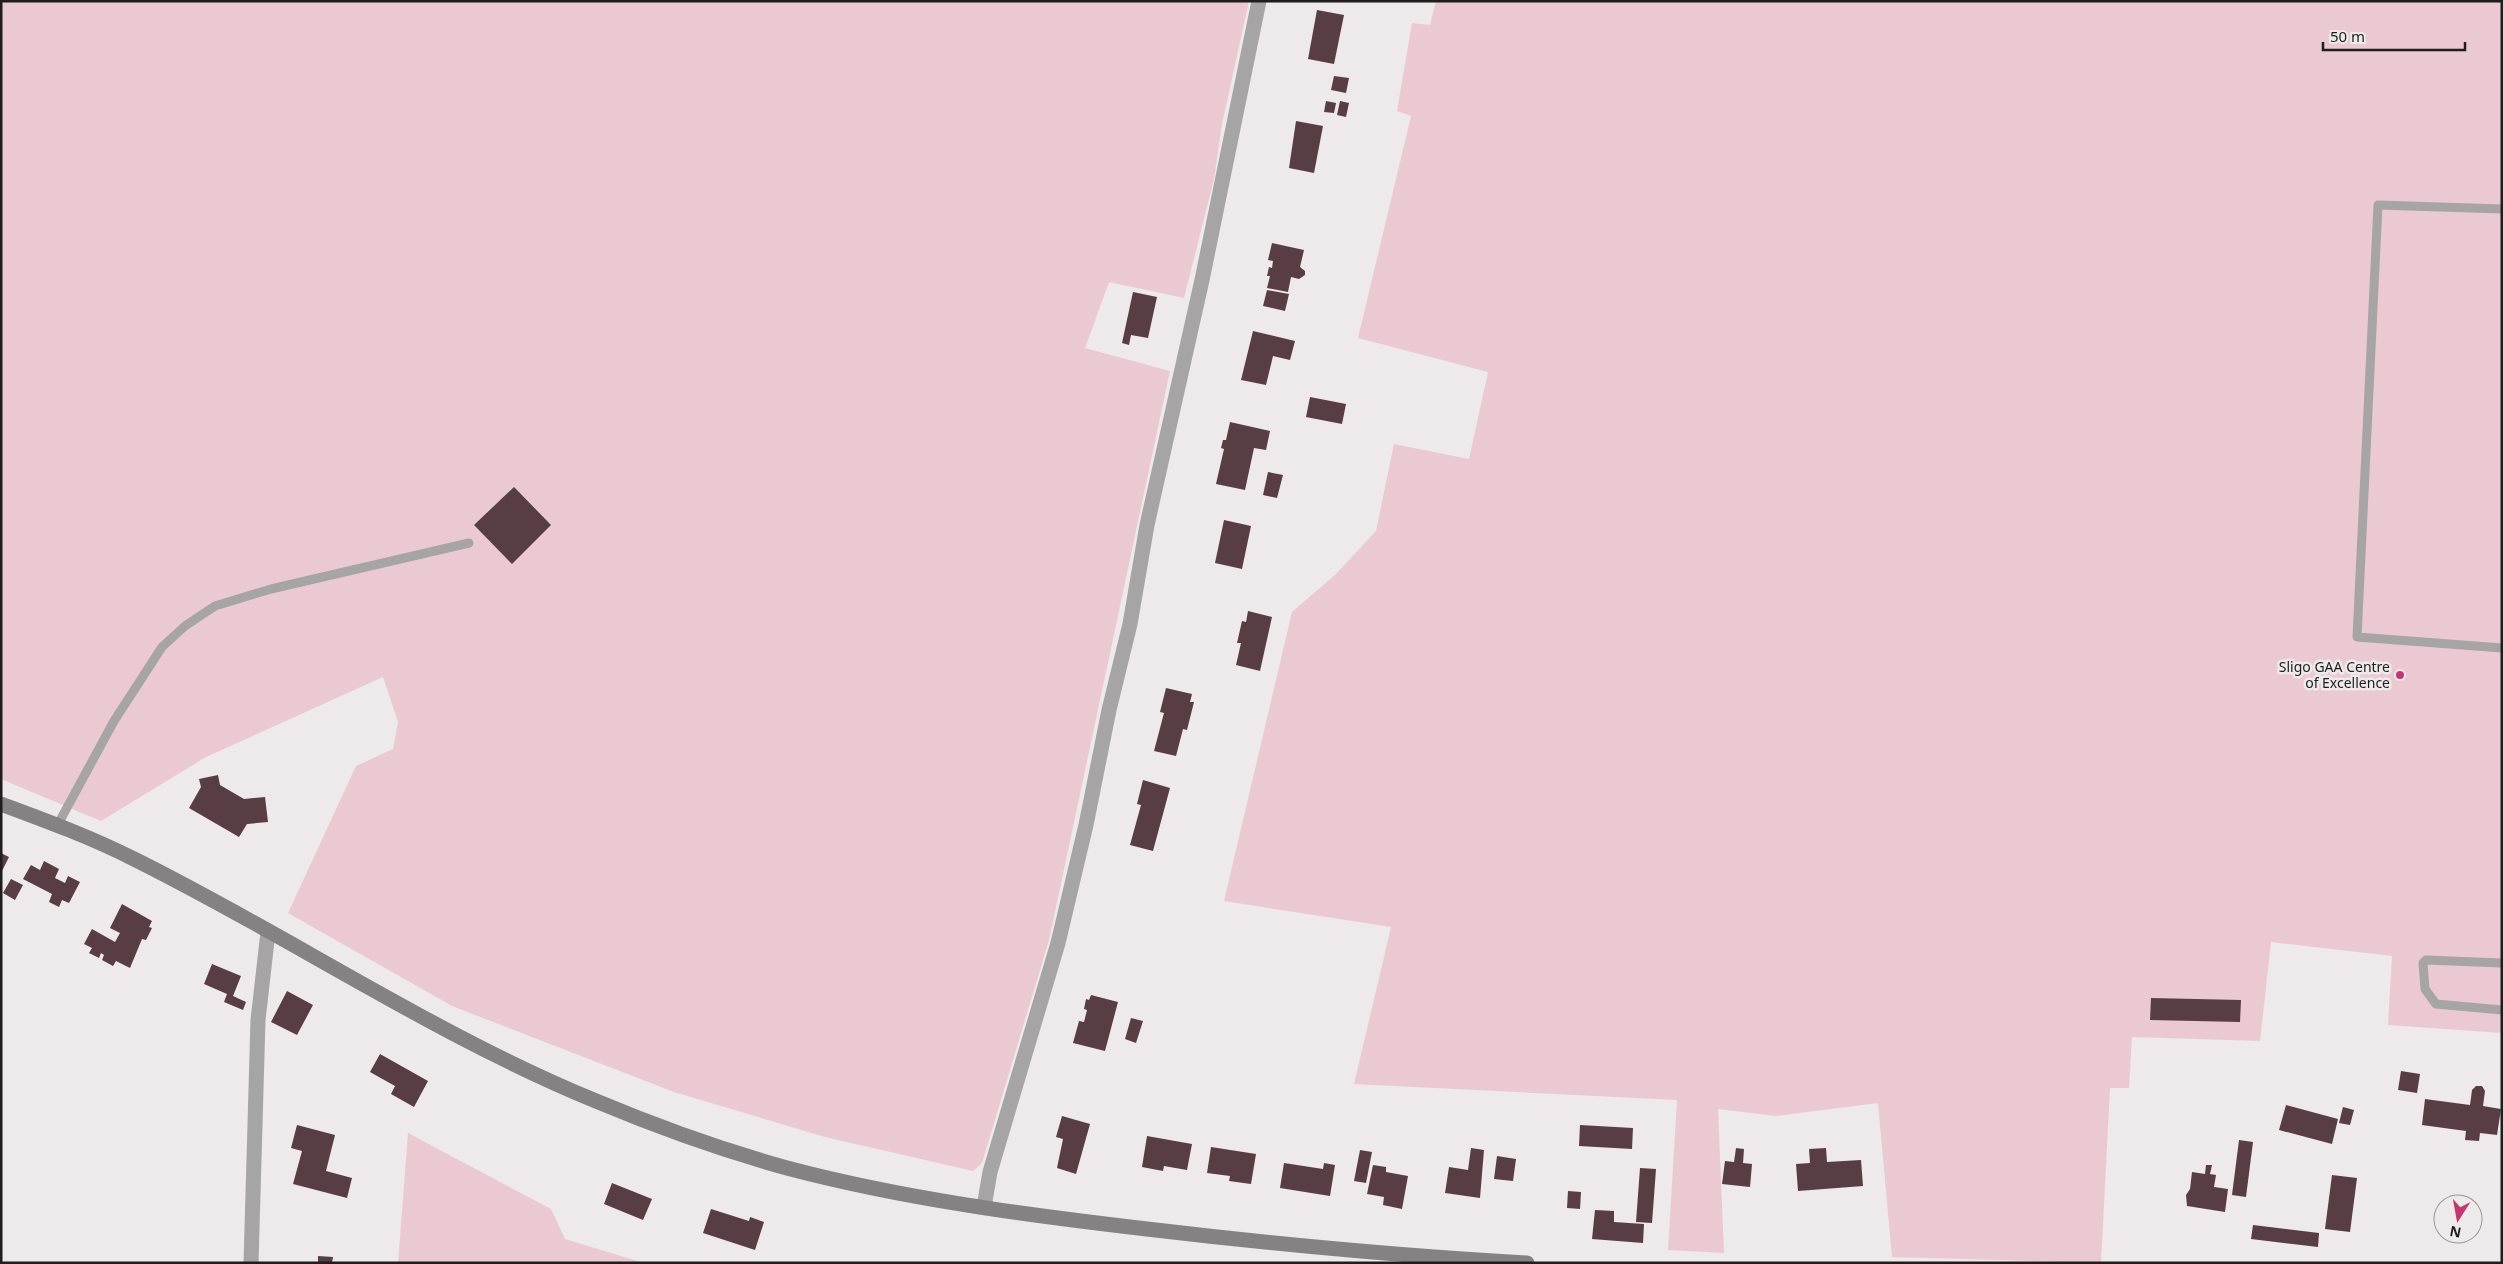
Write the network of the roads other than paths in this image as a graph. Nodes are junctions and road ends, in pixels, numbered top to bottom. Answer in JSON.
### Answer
{"nodes":[{"id":1,"x":1260,"y":1,"type":"edge"},
{"id":2,"x":2502,"y":210,"type":"edge"},
{"id":3,"x":469,"y":543,"type":"dead end"},
{"id":4,"x":2502,"y":648,"type":"edge"},
{"id":5,"x":1,"y":804,"type":"edge"},
{"id":6,"x":57,"y":826,"type":"junction"},
{"id":7,"x":268,"y":932,"type":"junction"},
{"id":8,"x":2502,"y":963,"type":"edge"},
{"id":9,"x":2502,"y":1010,"type":"edge"},
{"id":10,"x":984,"y":1207,"type":"junction"},
{"id":11,"x":251,"y":1263,"type":"edge"},
{"id":12,"x":1527,"y":1263,"type":"edge"}],
"edges":[{"from":1,"to":10,"type":"street"},
{"from":2,"to":4,"type":"lane"},
{"from":3,"to":6,"type":"lane"},
{"from":5,"to":6,"type":"main road"},
{"from":6,"to":7,"type":"main road"},
{"from":7,"to":10,"type":"main road"},
{"from":7,"to":11,"type":"street"},
{"from":8,"to":9,"type":"lane"},
{"from":10,"to":12,"type":"main road"}]}
